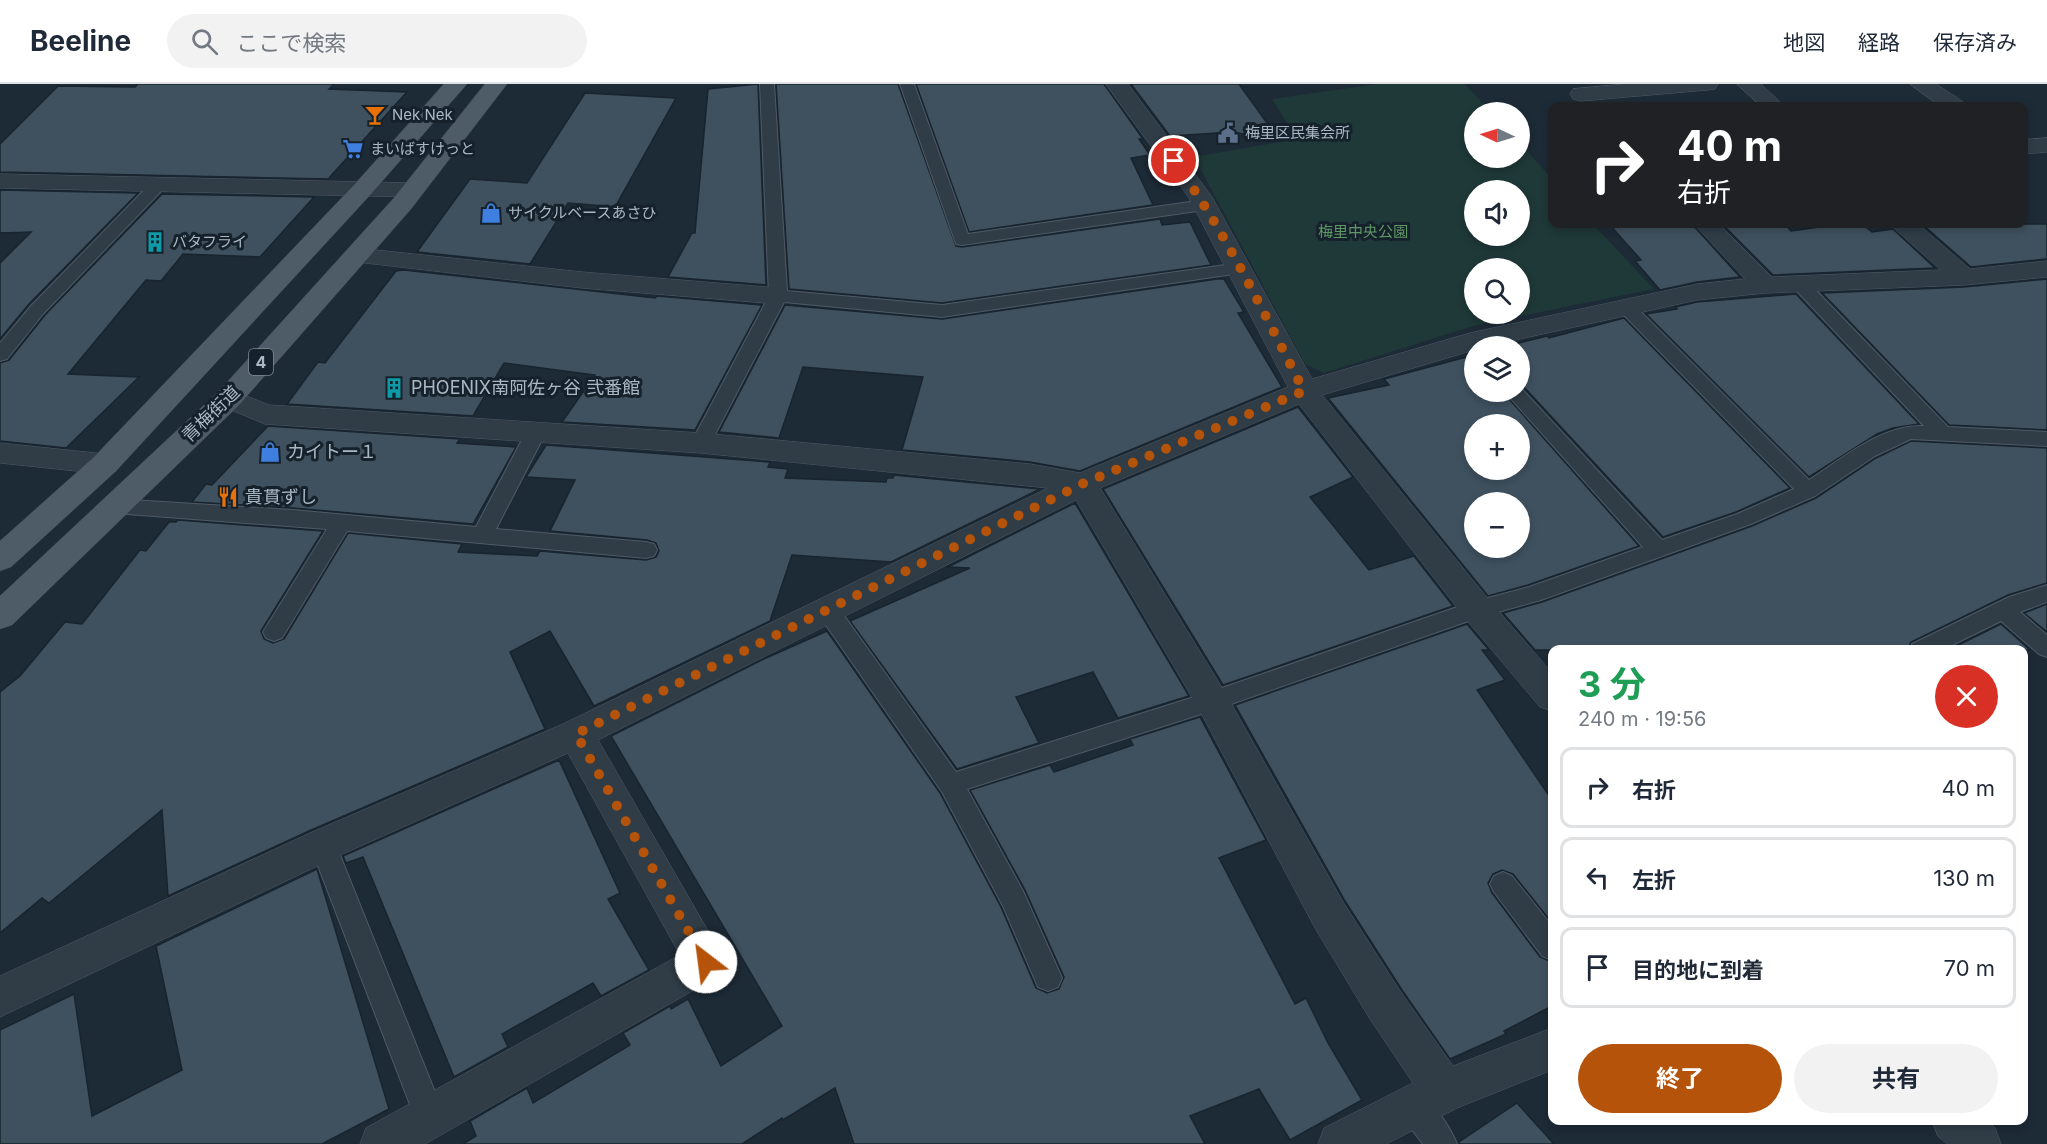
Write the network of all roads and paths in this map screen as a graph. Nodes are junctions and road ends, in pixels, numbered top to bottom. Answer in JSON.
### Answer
{"nodes":[{"id":1,"x":456,"y":84,"type":"edge"},
{"id":2,"x":496,"y":84,"type":"edge"},
{"id":3,"x":766,"y":84,"type":"edge"},
{"id":4,"x":907,"y":84,"type":"edge"},
{"id":5,"x":1117,"y":84,"type":"edge"},
{"id":6,"x":1707,"y":84,"type":"edge"},
{"id":7,"x":1748,"y":84,"type":"edge"},
{"id":8,"x":1922,"y":84,"type":"edge"},
{"id":9,"x":1582,"y":95,"type":"edge"},
{"id":10,"x":1768,"y":102,"type":"edge"},
{"id":11,"x":1948,"y":102,"type":"edge"},
{"id":12,"x":2047,"y":145,"type":"edge"},
{"id":13,"x":2028,"y":147,"type":"edge"},
{"id":14,"x":0,"y":181,"type":"edge"},
{"id":15,"x":160,"y":183,"type":"junction"},
{"id":16,"x":363,"y":189,"type":"junction"},
{"id":17,"x":412,"y":190,"type":"junction"},
{"id":18,"x":1204,"y":205,"type":"junction"},
{"id":19,"x":1710,"y":228,"type":"edge"},
{"id":20,"x":1909,"y":228,"type":"edge"},
{"id":21,"x":357,"y":256,"type":"junction"},
{"id":22,"x":1240,"y":268,"type":"junction"},
{"id":23,"x":2047,"y":269,"type":"edge"},
{"id":24,"x":1964,"y":277,"type":"junction"},
{"id":25,"x":1799,"y":283,"type":"junction"},
{"id":26,"x":1765,"y":285,"type":"junction"},
{"id":27,"x":778,"y":296,"type":"junction"},
{"id":28,"x":1627,"y":308,"type":"junction"},
{"id":29,"x":1510,"y":336,"type":"edge"},
{"id":30,"x":1464,"y":347,"type":"edge"},
{"id":31,"x":0,"y":355,"type":"edge"},
{"id":32,"x":1304,"y":391,"type":"junction"},
{"id":33,"x":229,"y":398,"type":"junction"},
{"id":34,"x":1523,"y":402,"type":"edge"},
{"id":35,"x":536,"y":432,"type":"junction"},
{"id":36,"x":1941,"y":432,"type":"junction"},
{"id":37,"x":2047,"y":439,"type":"edge"},
{"id":38,"x":701,"y":443,"type":"junction"},
{"id":39,"x":0,"y":453,"type":"edge"},
{"id":40,"x":105,"y":464,"type":"junction"},
{"id":41,"x":1082,"y":484,"type":"junction"},
{"id":42,"x":1808,"y":491,"type":"junction"},
{"id":43,"x":114,"y":506,"type":"junction"},
{"id":44,"x":341,"y":523,"type":"junction"},
{"id":45,"x":482,"y":535,"type":"junction"},
{"id":46,"x":1658,"y":549,"type":"junction"},
{"id":47,"x":646,"y":550,"type":"dead end"},
{"id":48,"x":0,"y":559,"type":"edge"},
{"id":49,"x":2047,"y":593,"type":"edge"},
{"id":50,"x":827,"y":609,"type":"junction"},
{"id":51,"x":1477,"y":609,"type":"junction"},
{"id":52,"x":2003,"y":610,"type":"junction"},
{"id":53,"x":0,"y":616,"type":"edge"},
{"id":54,"x":274,"y":632,"type":"dead end"},
{"id":55,"x":1930,"y":645,"type":"edge"},
{"id":56,"x":2047,"y":648,"type":"edge"},
{"id":57,"x":1548,"y":692,"type":"edge"},
{"id":58,"x":1212,"y":701,"type":"junction"},
{"id":59,"x":576,"y":734,"type":"junction"},
{"id":60,"x":951,"y":784,"type":"junction"},
{"id":61,"x":323,"y":845,"type":"junction"},
{"id":62,"x":1503,"y":884,"type":"dead end"},
{"id":63,"x":1548,"y":942,"type":"edge"},
{"id":64,"x":1048,"y":978,"type":"dead end"},
{"id":65,"x":0,"y":997,"type":"edge"},
{"id":66,"x":1548,"y":1051,"type":"edge"},
{"id":67,"x":1429,"y":1099,"type":"junction"},
{"id":68,"x":430,"y":1117,"type":"junction"},
{"id":69,"x":1959,"y":1125,"type":"edge"},
{"id":70,"x":382,"y":1144,"type":"edge"},
{"id":71,"x":1340,"y":1144,"type":"edge"},
{"id":72,"x":1442,"y":1144,"type":"edge"},
{"id":73,"x":1979,"y":1144,"type":"edge"}],
"edges":[{"from":1,"to":16,"type":"main road","number":"4"},
{"from":2,"to":17,"type":"main road","name":"青梅街道","number":"4"},
{"from":3,"to":27,"type":"lane"},
{"from":4,"to":18,"type":"lane"},
{"from":5,"to":18,"type":"street"},
{"from":6,"to":9,"type":"street"},
{"from":7,"to":10,"type":"street"},
{"from":8,"to":11,"type":"street"},
{"from":12,"to":13,"type":"street"},
{"from":14,"to":15,"type":"street"},
{"from":15,"to":16,"type":"street"},
{"from":15,"to":31,"type":"lane"},
{"from":16,"to":17,"type":"street"},
{"from":16,"to":40,"type":"main road","number":"4"},
{"from":17,"to":21,"type":"main road","name":"青梅街道","number":"4"},
{"from":18,"to":22,"type":"street"},
{"from":19,"to":26,"type":"street"},
{"from":20,"to":24,"type":"street"},
{"from":21,"to":27,"type":"street"},
{"from":21,"to":33,"type":"main road","name":"青梅街道","number":"4"},
{"from":22,"to":27,"type":"lane"},
{"from":22,"to":32,"type":"street"},
{"from":23,"to":24,"type":"street"},
{"from":24,"to":25,"type":"street"},
{"from":25,"to":26,"type":"street"},
{"from":25,"to":36,"type":"lane"},
{"from":26,"to":28,"type":"street"},
{"from":27,"to":38,"type":"lane"},
{"from":28,"to":29,"type":"street"},
{"from":28,"to":42,"type":"lane"},
{"from":30,"to":32,"type":"street"},
{"from":32,"to":41,"type":"street"},
{"from":32,"to":51,"type":"street"},
{"from":33,"to":35,"type":"street"},
{"from":33,"to":43,"type":"main road","name":"青梅街道","number":"4"},
{"from":34,"to":46,"type":"lane"},
{"from":35,"to":38,"type":"street"},
{"from":35,"to":45,"type":"lane"},
{"from":36,"to":37,"type":"lane"},
{"from":36,"to":42,"type":"lane"},
{"from":38,"to":41,"type":"street"},
{"from":39,"to":40,"type":"street"},
{"from":40,"to":48,"type":"main road","number":"4"},
{"from":41,"to":50,"type":"street"},
{"from":41,"to":58,"type":"street"},
{"from":42,"to":46,"type":"lane"},
{"from":43,"to":44,"type":"lane"},
{"from":43,"to":53,"type":"main road","name":"青梅街道","number":"4"},
{"from":44,"to":45,"type":"lane"},
{"from":44,"to":54,"type":"lane"},
{"from":45,"to":47,"type":"lane"},
{"from":46,"to":51,"type":"lane"},
{"from":49,"to":52,"type":"lane"},
{"from":50,"to":59,"type":"street"},
{"from":50,"to":60,"type":"lane"},
{"from":51,"to":57,"type":"street"},
{"from":51,"to":58,"type":"lane"},
{"from":52,"to":55,"type":"lane"},
{"from":52,"to":56,"type":"lane"},
{"from":58,"to":60,"type":"lane"},
{"from":58,"to":67,"type":"street"},
{"from":59,"to":61,"type":"street"},
{"from":59,"to":68,"type":"street"},
{"from":60,"to":64,"type":"lane"},
{"from":61,"to":65,"type":"street"},
{"from":61,"to":68,"type":"lane"},
{"from":62,"to":63,"type":"lane"},
{"from":66,"to":67,"type":"street"},
{"from":67,"to":71,"type":"street"},
{"from":67,"to":72,"type":"lane"},
{"from":68,"to":70,"type":"street"},
{"from":69,"to":73,"type":"street"}]}
